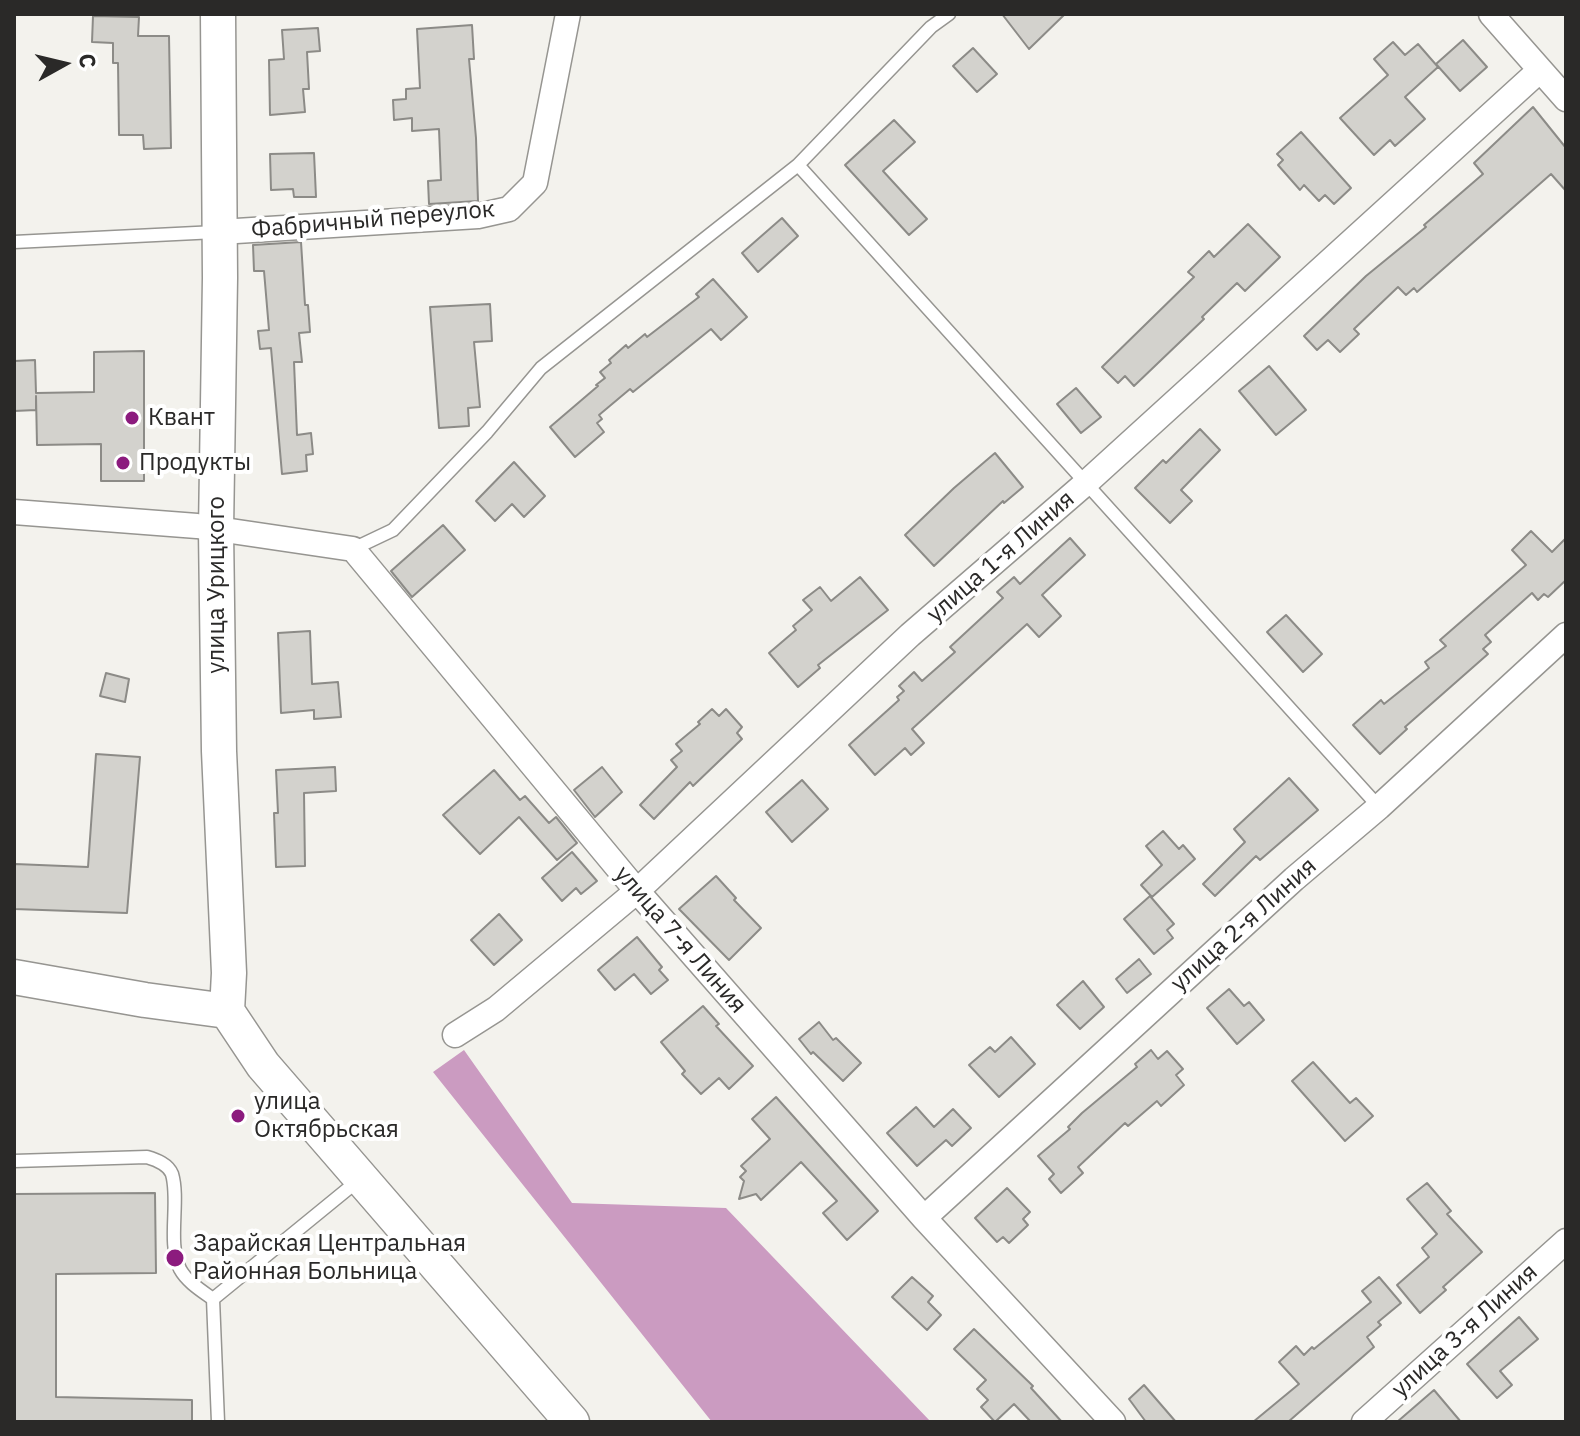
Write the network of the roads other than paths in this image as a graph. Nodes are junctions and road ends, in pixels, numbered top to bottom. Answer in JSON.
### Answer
{"nodes":[{"id":1,"x":218,"y":14,"type":"edge"},
{"id":2,"x":568,"y":14,"type":"edge"},
{"id":3,"x":949,"y":14,"type":"edge"},
{"id":4,"x":1491,"y":14,"type":"edge"},
{"id":5,"x":1540,"y":70,"type":"junction"},
{"id":6,"x":1566,"y":99,"type":"edge"},
{"id":7,"x":798,"y":165,"type":"junction"},
{"id":8,"x":220,"y":232,"type":"junction"},
{"id":9,"x":14,"y":242,"type":"edge"},
{"id":10,"x":1086,"y":483,"type":"junction"},
{"id":11,"x":14,"y":512,"type":"edge"},
{"id":12,"x":216,"y":530,"type":"junction"},
{"id":13,"x":353,"y":549,"type":"junction"},
{"id":14,"x":1566,"y":635,"type":"edge"},
{"id":15,"x":1379,"y":807,"type":"junction"},
{"id":16,"x":637,"y":891,"type":"junction"},
{"id":17,"x":14,"y":977,"type":"edge"},
{"id":18,"x":227,"y":1011,"type":"junction"},
{"id":19,"x":455,"y":1035,"type":"dead end"},
{"id":20,"x":14,"y":1161,"type":"edge"},
{"id":21,"x":361,"y":1177,"type":"junction"},
{"id":22,"x":924,"y":1218,"type":"junction"},
{"id":23,"x":1566,"y":1241,"type":"edge"},
{"id":24,"x":213,"y":1299,"type":"junction"},
{"id":25,"x":218,"y":1422,"type":"edge"},
{"id":26,"x":572,"y":1422,"type":"edge"},
{"id":27,"x":1113,"y":1422,"type":"edge"},
{"id":28,"x":1364,"y":1422,"type":"edge"}],
"edges":[{"from":1,"to":8,"type":"main road","name":"улица Урицкого"},
{"from":2,"to":8,"type":"street","name":"Фабричный переулок"},
{"from":3,"to":7,"type":"lane"},
{"from":4,"to":5,"type":"street"},
{"from":5,"to":6,"type":"street"},
{"from":5,"to":10,"type":"street","name":"улица 1-я Линия"},
{"from":7,"to":10,"type":"lane"},
{"from":7,"to":13,"type":"lane"},
{"from":8,"to":9,"type":"lane"},
{"from":8,"to":12,"type":"main road","name":"улица Урицкого"},
{"from":10,"to":15,"type":"lane"},
{"from":10,"to":16,"type":"street","name":"улица 1-я Линия"},
{"from":11,"to":12,"type":"street"},
{"from":12,"to":13,"type":"street"},
{"from":12,"to":18,"type":"main road","name":"улица Урицкого"},
{"from":13,"to":16,"type":"street","name":"улица 7-я Линия"},
{"from":14,"to":15,"type":"street","name":"улица 2-я Линия"},
{"from":15,"to":22,"type":"street","name":"улица 2-я Линия"},
{"from":16,"to":19,"type":"street","name":"улица 1-я Линия"},
{"from":16,"to":22,"type":"street","name":"улица 7-я Линия"},
{"from":17,"to":18,"type":"main road"},
{"from":18,"to":21,"type":"main road"},
{"from":20,"to":24,"type":"lane"},
{"from":21,"to":24,"type":"lane"},
{"from":21,"to":26,"type":"main road"},
{"from":22,"to":27,"type":"street","name":"улица 7-я Линия"},
{"from":23,"to":28,"type":"street","name":"улица 3-я Линия"},
{"from":24,"to":25,"type":"lane"}]}
